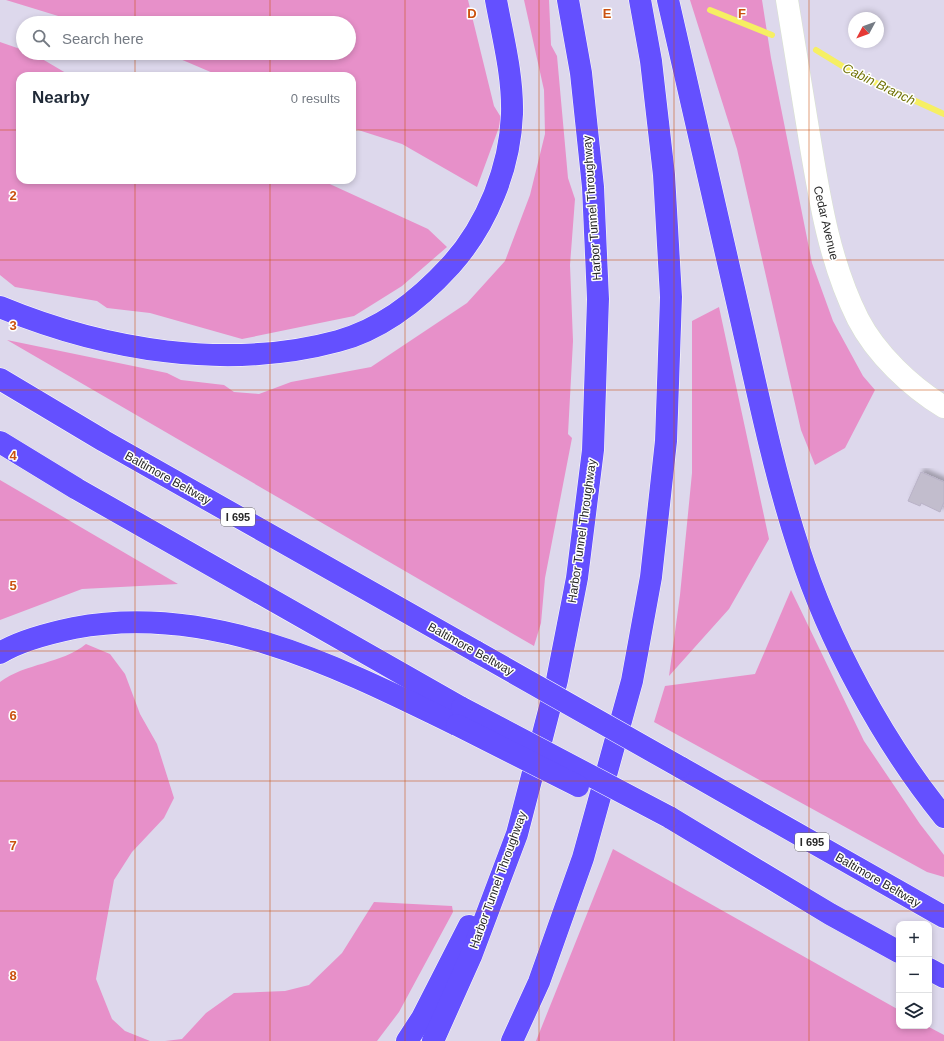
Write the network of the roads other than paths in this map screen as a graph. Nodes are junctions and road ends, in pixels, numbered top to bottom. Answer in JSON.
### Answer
{"nodes":[{"id":1,"x":496,"y":0,"type":"edge"},
{"id":2,"x":568,"y":0,"type":"edge"},
{"id":3,"x":640,"y":0,"type":"edge"},
{"id":4,"x":668,"y":0,"type":"edge"},
{"id":5,"x":787,"y":0,"type":"edge"},
{"id":6,"x":0,"y":306,"type":"edge"},
{"id":7,"x":0,"y":379,"type":"edge"},
{"id":8,"x":944,"y":407,"type":"edge"},
{"id":9,"x":0,"y":442,"type":"edge"},
{"id":10,"x":0,"y":653,"type":"edge"},
{"id":11,"x":460,"y":717,"type":"junction"},
{"id":12,"x":944,"y":817,"type":"edge"},
{"id":13,"x":517,"y":834,"type":"junction"},
{"id":14,"x":944,"y":917,"type":"edge"},
{"id":15,"x":896,"y":950,"type":"edge"},
{"id":16,"x":932,"y":971,"type":"edge"},
{"id":17,"x":944,"y":977,"type":"edge"},
{"id":18,"x":407,"y":1041,"type":"edge"},
{"id":19,"x":433,"y":1041,"type":"edge"},
{"id":20,"x":512,"y":1041,"type":"edge"}],
"edges":[{"from":1,"to":6,"type":"highway"},
{"from":2,"to":13,"type":"highway","name":"Harbor Tunnel Throughway"},
{"from":3,"to":20,"type":"highway"},
{"from":4,"to":12,"type":"highway"},
{"from":5,"to":8,"type":"street","name":"Cedar Avenue"},
{"from":7,"to":14,"type":"highway","name":"Baltimore Beltway","number":"I 695","bridge":true},
{"from":9,"to":11,"type":"highway"},
{"from":10,"to":11,"type":"highway"},
{"from":11,"to":15,"type":"highway","bridge":true},
{"from":13,"to":18,"type":"highway"},
{"from":13,"to":19,"type":"highway","name":"Harbor Tunnel Throughway"},
{"from":16,"to":17,"type":"highway"}]}
